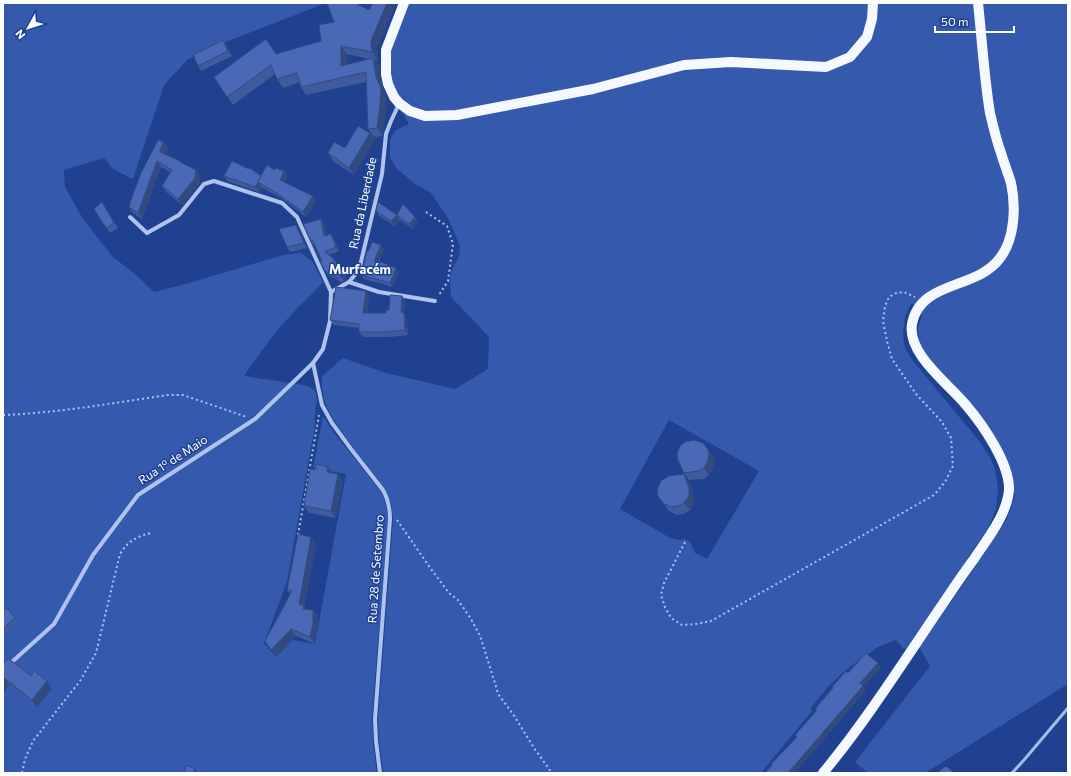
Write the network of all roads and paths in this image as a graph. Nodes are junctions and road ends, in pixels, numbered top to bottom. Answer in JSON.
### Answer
{"nodes":[{"id":1,"x":404,"y":3,"type":"edge"},
{"id":2,"x":873,"y":3,"type":"edge"},
{"id":3,"x":978,"y":3,"type":"edge"},
{"id":4,"x":399,"y":104,"type":"junction"},
{"id":5,"x":426,"y":212,"type":"dead end"},
{"id":6,"x":130,"y":217,"type":"dead end"},
{"id":7,"x":349,"y":282,"type":"junction"},
{"id":8,"x":331,"y":292,"type":"junction"},
{"id":9,"x":435,"y":301,"type":"joint"},
{"id":10,"x":922,"y":303,"type":"junction"},
{"id":11,"x":313,"y":363,"type":"junction"},
{"id":12,"x":322,"y":405,"type":"junction"},
{"id":13,"x":3,"y":415,"type":"edge"},
{"id":14,"x":255,"y":419,"type":"junction"},
{"id":15,"x":390,"y":511,"type":"junction"},
{"id":16,"x":151,"y":534,"type":"dead end"},
{"id":17,"x":298,"y":536,"type":"edge"},
{"id":18,"x":685,"y":542,"type":"dead end"},
{"id":19,"x":3,"y":670,"type":"edge"},
{"id":20,"x":22,"y":773,"type":"edge"},
{"id":21,"x":380,"y":773,"type":"edge"},
{"id":22,"x":552,"y":773,"type":"edge"},
{"id":23,"x":823,"y":773,"type":"edge"}],
"edges":[{"from":1,"to":4,"type":"main road"},
{"from":2,"to":4,"type":"main road"},
{"from":3,"to":10,"type":"main road"},
{"from":4,"to":7,"type":"street","name":"Rua da Liberdade"},
{"from":5,"to":9,"type":"path"},
{"from":6,"to":8,"type":"street"},
{"from":7,"to":8,"type":"street"},
{"from":7,"to":9,"type":"street"},
{"from":8,"to":11,"type":"street","name":"Rua 1º de Maio"},
{"from":10,"to":18,"type":"path"},
{"from":10,"to":23,"type":"main road"},
{"from":11,"to":12,"type":"street","name":"Rua 28 de Setembro"},
{"from":11,"to":14,"type":"street","name":"Rua 1º de Maio"},
{"from":12,"to":15,"type":"street","name":"Rua 28 de Setembro"},
{"from":12,"to":17,"type":"path"},
{"from":13,"to":14,"type":"path"},
{"from":14,"to":19,"type":"street","name":"Rua 1º de Maio"},
{"from":15,"to":21,"type":"street","name":"Rua 28 de Setembro"},
{"from":15,"to":22,"type":"path"},
{"from":16,"to":20,"type":"path"}]}
